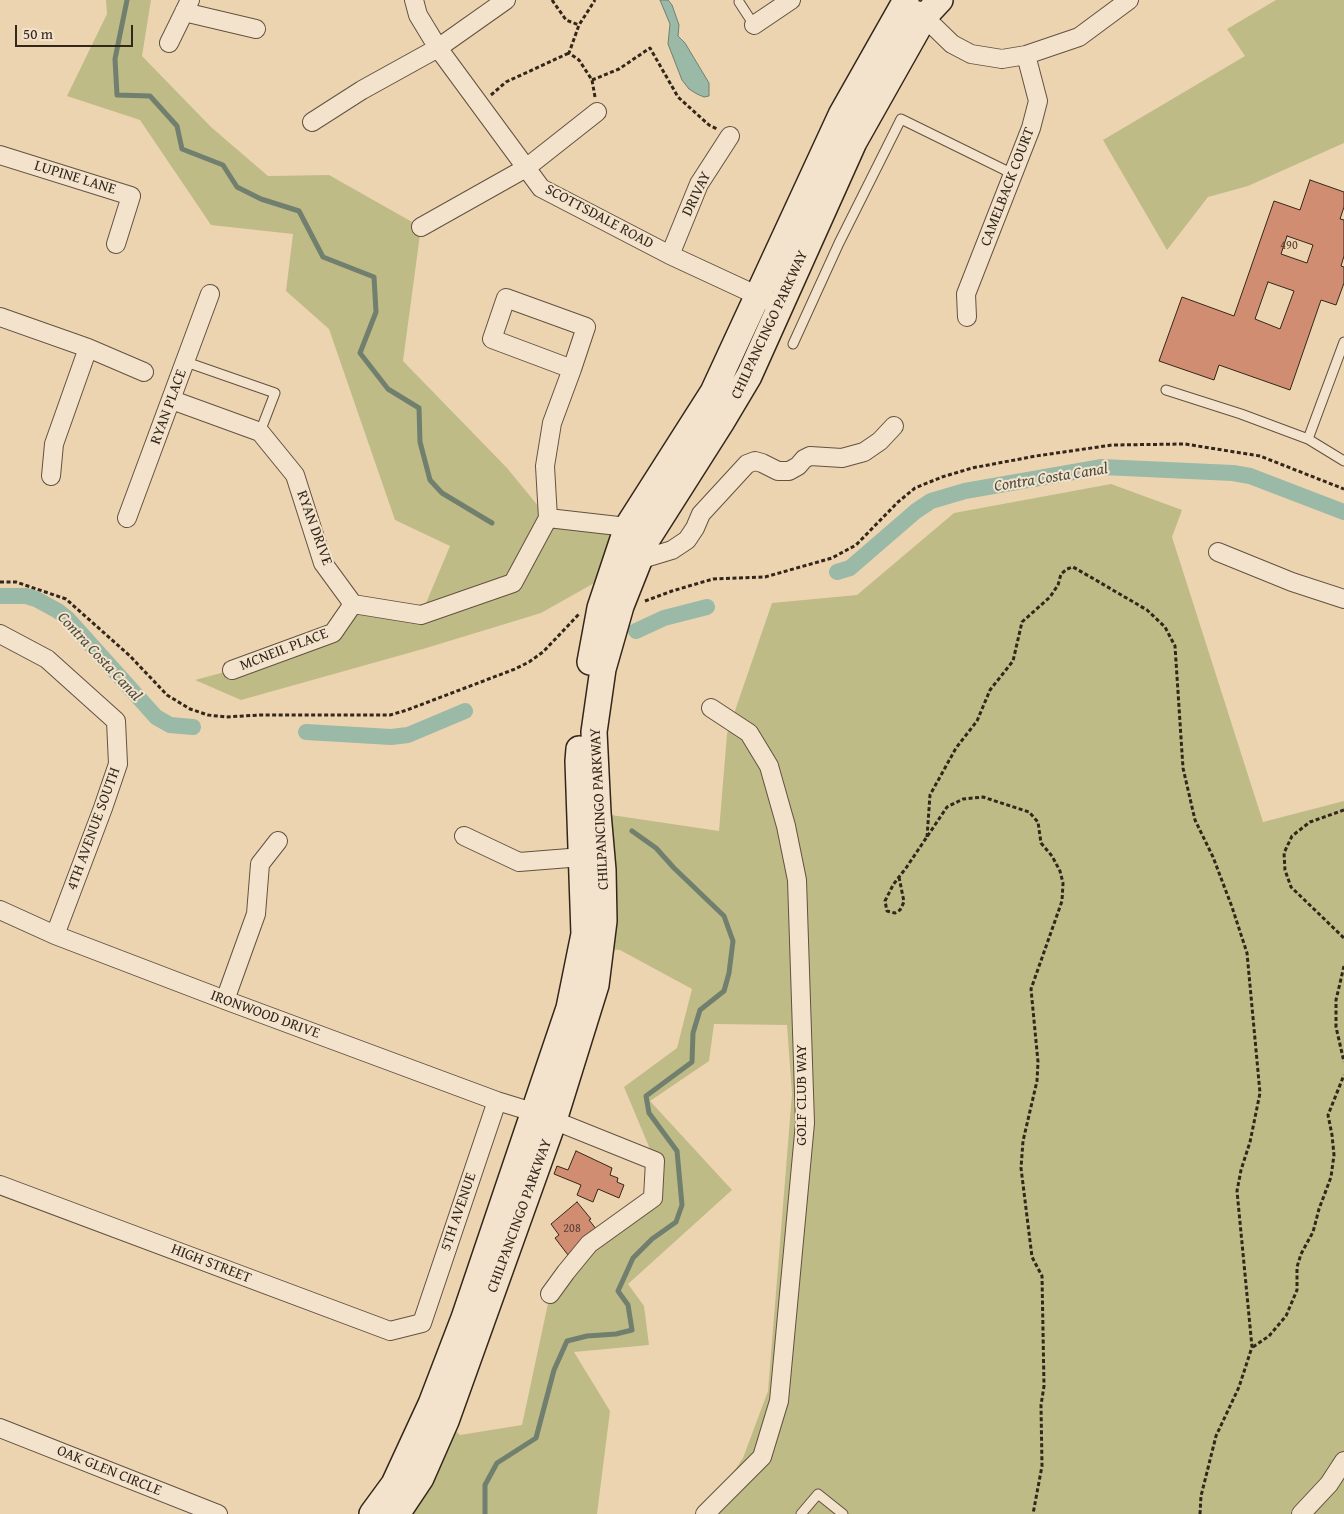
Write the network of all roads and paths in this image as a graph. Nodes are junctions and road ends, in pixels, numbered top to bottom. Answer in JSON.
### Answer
{"nodes":[{"id":1,"x":414,"y":0,"type":"edge"},
{"id":2,"x":506,"y":0,"type":"edge"},
{"id":3,"x":552,"y":0,"type":"edge"},
{"id":4,"x":595,"y":0,"type":"edge"},
{"id":5,"x":791,"y":0,"type":"edge"},
{"id":6,"x":906,"y":0,"type":"edge"},
{"id":7,"x":1129,"y":0,"type":"edge"},
{"id":8,"x":738,"y":2,"type":"dead end"},
{"id":9,"x":187,"y":6,"type":"edge"},
{"id":10,"x":933,"y":8,"type":"edge"},
{"id":11,"x":754,"y":24,"type":"joint"},
{"id":12,"x":579,"y":25,"type":"junction"},
{"id":13,"x":256,"y":29,"type":"dead end"},
{"id":14,"x":169,"y":43,"type":"dead end"},
{"id":15,"x":438,"y":48,"type":"junction"},
{"id":16,"x":569,"y":53,"type":"junction"},
{"id":17,"x":1026,"y":55,"type":"junction"},
{"id":18,"x":592,"y":80,"type":"junction"},
{"id":19,"x":480,"y":104,"type":"junction"},
{"id":20,"x":597,"y":112,"type":"joint"},
{"id":21,"x":312,"y":122,"type":"dead end"},
{"id":22,"x":730,"y":136,"type":"joint"},
{"id":23,"x":0,"y":155,"type":"edge"},
{"id":24,"x":526,"y":168,"type":"junction"},
{"id":25,"x":1013,"y":174,"type":"junction"},
{"id":26,"x":421,"y":227,"type":"dead end"},
{"id":27,"x":116,"y":244,"type":"dead end"},
{"id":28,"x":670,"y":255,"type":"junction"},
{"id":29,"x":210,"y":294,"type":"dead end"},
{"id":30,"x":757,"y":296,"type":"junction"},
{"id":31,"x":780,"y":306,"type":"junction"},
{"id":32,"x":0,"y":317,"type":"edge"},
{"id":33,"x":967,"y":317,"type":"dead end"},
{"id":34,"x":1344,"y":342,"type":"edge"},
{"id":35,"x":793,"y":344,"type":"dead end"},
{"id":36,"x":88,"y":348,"type":"junction"},
{"id":37,"x":186,"y":362,"type":"junction"},
{"id":38,"x":572,"y":369,"type":"junction"},
{"id":39,"x":144,"y":372,"type":"dead end"},
{"id":40,"x":1166,"y":390,"type":"dead end"},
{"id":41,"x":172,"y":400,"type":"junction"},
{"id":42,"x":894,"y":426,"type":"dead end"},
{"id":43,"x":260,"y":432,"type":"junction"},
{"id":44,"x":1308,"y":439,"type":"junction"},
{"id":45,"x":1344,"y":461,"type":"edge"},
{"id":46,"x":51,"y":476,"type":"dead end"},
{"id":47,"x":1344,"y":488,"type":"edge"},
{"id":48,"x":127,"y":518,"type":"dead end"},
{"id":49,"x":548,"y":518,"type":"junction"},
{"id":50,"x":638,"y":542,"type":"junction"},
{"id":51,"x":1218,"y":552,"type":"dead end"},
{"id":52,"x":0,"y":582,"type":"edge"},
{"id":53,"x":1344,"y":599,"type":"edge"},
{"id":54,"x":353,"y":604,"type":"junction"},
{"id":55,"x":610,"y":607,"type":"junction"},
{"id":56,"x":0,"y":634,"type":"edge"},
{"id":57,"x":232,"y":670,"type":"dead end"},
{"id":58,"x":711,"y":708,"type":"dead end"},
{"id":59,"x":1344,"y":810,"type":"edge"},
{"id":60,"x":464,"y":836,"type":"dead end"},
{"id":61,"x":927,"y":836,"type":"junction"},
{"id":62,"x":278,"y":841,"type":"dead end"},
{"id":63,"x":592,"y":859,"type":"junction"},
{"id":64,"x":899,"y":877,"type":"junction"},
{"id":65,"x":0,"y":910,"type":"edge"},
{"id":66,"x":55,"y":935,"type":"junction"},
{"id":67,"x":1344,"y":938,"type":"edge"},
{"id":68,"x":1344,"y":966,"type":"edge"},
{"id":69,"x":224,"y":1000,"type":"junction"},
{"id":70,"x":1344,"y":1062,"type":"edge"},
{"id":71,"x":1344,"y":1075,"type":"edge"},
{"id":72,"x":497,"y":1101,"type":"junction"},
{"id":73,"x":544,"y":1116,"type":"junction"},
{"id":74,"x":0,"y":1185,"type":"edge"},
{"id":75,"x":550,"y":1294,"type":"dead end"},
{"id":76,"x":422,"y":1323,"type":"joint"},
{"id":77,"x":1252,"y":1347,"type":"junction"},
{"id":78,"x":0,"y":1428,"type":"edge"},
{"id":79,"x":1344,"y":1461,"type":"edge"},
{"id":80,"x":218,"y":1514,"type":"edge"},
{"id":81,"x":372,"y":1514,"type":"edge"},
{"id":82,"x":397,"y":1514,"type":"edge"},
{"id":83,"x":705,"y":1514,"type":"edge"},
{"id":84,"x":801,"y":1514,"type":"edge"},
{"id":85,"x":843,"y":1514,"type":"edge"},
{"id":86,"x":1033,"y":1514,"type":"edge"},
{"id":87,"x":1200,"y":1514,"type":"edge"},
{"id":88,"x":1301,"y":1514,"type":"edge"}],
"edges":[{"from":1,"to":15,"type":"street","name":"SCOTTSDALE ROAD"},
{"from":2,"to":15,"type":"street"},
{"from":3,"to":12,"type":"path"},
{"from":4,"to":12,"type":"path"},
{"from":5,"to":11,"type":"street"},
{"from":6,"to":10,"type":"street"},
{"from":6,"to":30,"type":"street","name":"CHILPANCINGO PARKWAY"},
{"from":7,"to":17,"type":"street"},
{"from":8,"to":11,"type":"lane"},
{"from":9,"to":13,"type":"street"},
{"from":9,"to":14,"type":"street"},
{"from":10,"to":17,"type":"street"},
{"from":10,"to":31,"type":"street","name":"CHILPANCINGO PARKWAY"},
{"from":12,"to":16,"type":"path"},
{"from":15,"to":19,"type":"street","name":"SCOTTSDALE ROAD"},
{"from":15,"to":21,"type":"street"},
{"from":16,"to":18,"type":"path"},
{"from":16,"to":19,"type":"path"},
{"from":17,"to":25,"type":"street","name":"CAMELBACK COURT"},
{"from":18,"to":20,"type":"path"},
{"from":18,"to":22,"type":"path"},
{"from":19,"to":24,"type":"street","name":"SCOTTSDALE ROAD"},
{"from":20,"to":24,"type":"street"},
{"from":22,"to":28,"type":"street","name":"DRIVAY"},
{"from":23,"to":27,"type":"street","name":"LUPINE LANE"},
{"from":24,"to":26,"type":"street"},
{"from":24,"to":28,"type":"street","name":"SCOTTSDALE ROAD"},
{"from":25,"to":33,"type":"street","name":"CAMELBACK COURT"},
{"from":25,"to":35,"type":"lane"},
{"from":28,"to":30,"type":"street","name":"SCOTTSDALE ROAD"},
{"from":29,"to":37,"type":"street","name":"RYAN PLACE"},
{"from":30,"to":31,"type":"street","name":"SCOTTSDALE ROAD"},
{"from":30,"to":50,"type":"street","name":"CHILPANCINGO PARKWAY"},
{"from":31,"to":50,"type":"street","name":"CHILPANCINGO PARKWAY"},
{"from":32,"to":36,"type":"street"},
{"from":34,"to":44,"type":"lane"},
{"from":36,"to":39,"type":"street"},
{"from":36,"to":46,"type":"street"},
{"from":37,"to":41,"type":"street","name":"RYAN PLACE"},
{"from":37,"to":43,"type":"lane"},
{"from":38,"to":38,"type":"street"},
{"from":38,"to":49,"type":"street"},
{"from":40,"to":44,"type":"lane"},
{"from":41,"to":43,"type":"street"},
{"from":41,"to":48,"type":"street","name":"RYAN PLACE"},
{"from":42,"to":50,"type":"street"},
{"from":43,"to":54,"type":"street","name":"RYAN DRIVE"},
{"from":44,"to":45,"type":"lane"},
{"from":47,"to":55,"type":"path"},
{"from":49,"to":50,"type":"street"},
{"from":49,"to":54,"type":"street"},
{"from":50,"to":55,"type":"street","name":"CHILPANCINGO PARKWAY"},
{"from":50,"to":55,"type":"street","name":"CHILPANCINGO PARKWAY"},
{"from":51,"to":53,"type":"street"},
{"from":52,"to":55,"type":"path"},
{"from":54,"to":57,"type":"street","name":"MCNEIL PLACE"},
{"from":55,"to":63,"type":"street","name":"CHILPANCINGO PARKWAY"},
{"from":56,"to":66,"type":"street","name":"4TH AVENUE SOUTH"},
{"from":58,"to":83,"type":"street","name":"GOLF CLUB WAY"},
{"from":59,"to":67,"type":"path"},
{"from":60,"to":63,"type":"street"},
{"from":61,"to":64,"type":"path"},
{"from":61,"to":77,"type":"path"},
{"from":61,"to":86,"type":"path"},
{"from":62,"to":69,"type":"street"},
{"from":63,"to":73,"type":"street","name":"CHILPANCINGO PARKWAY"},
{"from":64,"to":64,"type":"path"},
{"from":65,"to":66,"type":"street","name":"IRONWOOD DRIVE"},
{"from":66,"to":69,"type":"street","name":"IRONWOOD DRIVE"},
{"from":68,"to":70,"type":"path"},
{"from":69,"to":72,"type":"street","name":"IRONWOOD DRIVE"},
{"from":71,"to":77,"type":"path"},
{"from":72,"to":73,"type":"street","name":"IRONWOOD DRIVE"},
{"from":72,"to":76,"type":"street","name":"5TH AVENUE"},
{"from":73,"to":75,"type":"street","name":"IRONWOOD DRIVE"},
{"from":73,"to":81,"type":"street","name":"CHILPANCINGO PARKWAY"},
{"from":73,"to":82,"type":"street","name":"CHILPANCINGO PARKWAY"},
{"from":74,"to":76,"type":"street","name":"HIGH STREET"},
{"from":77,"to":87,"type":"path"},
{"from":78,"to":80,"type":"street","name":"OAK GLEN CIRCLE"},
{"from":79,"to":88,"type":"street"},
{"from":84,"to":85,"type":"lane"}]}
